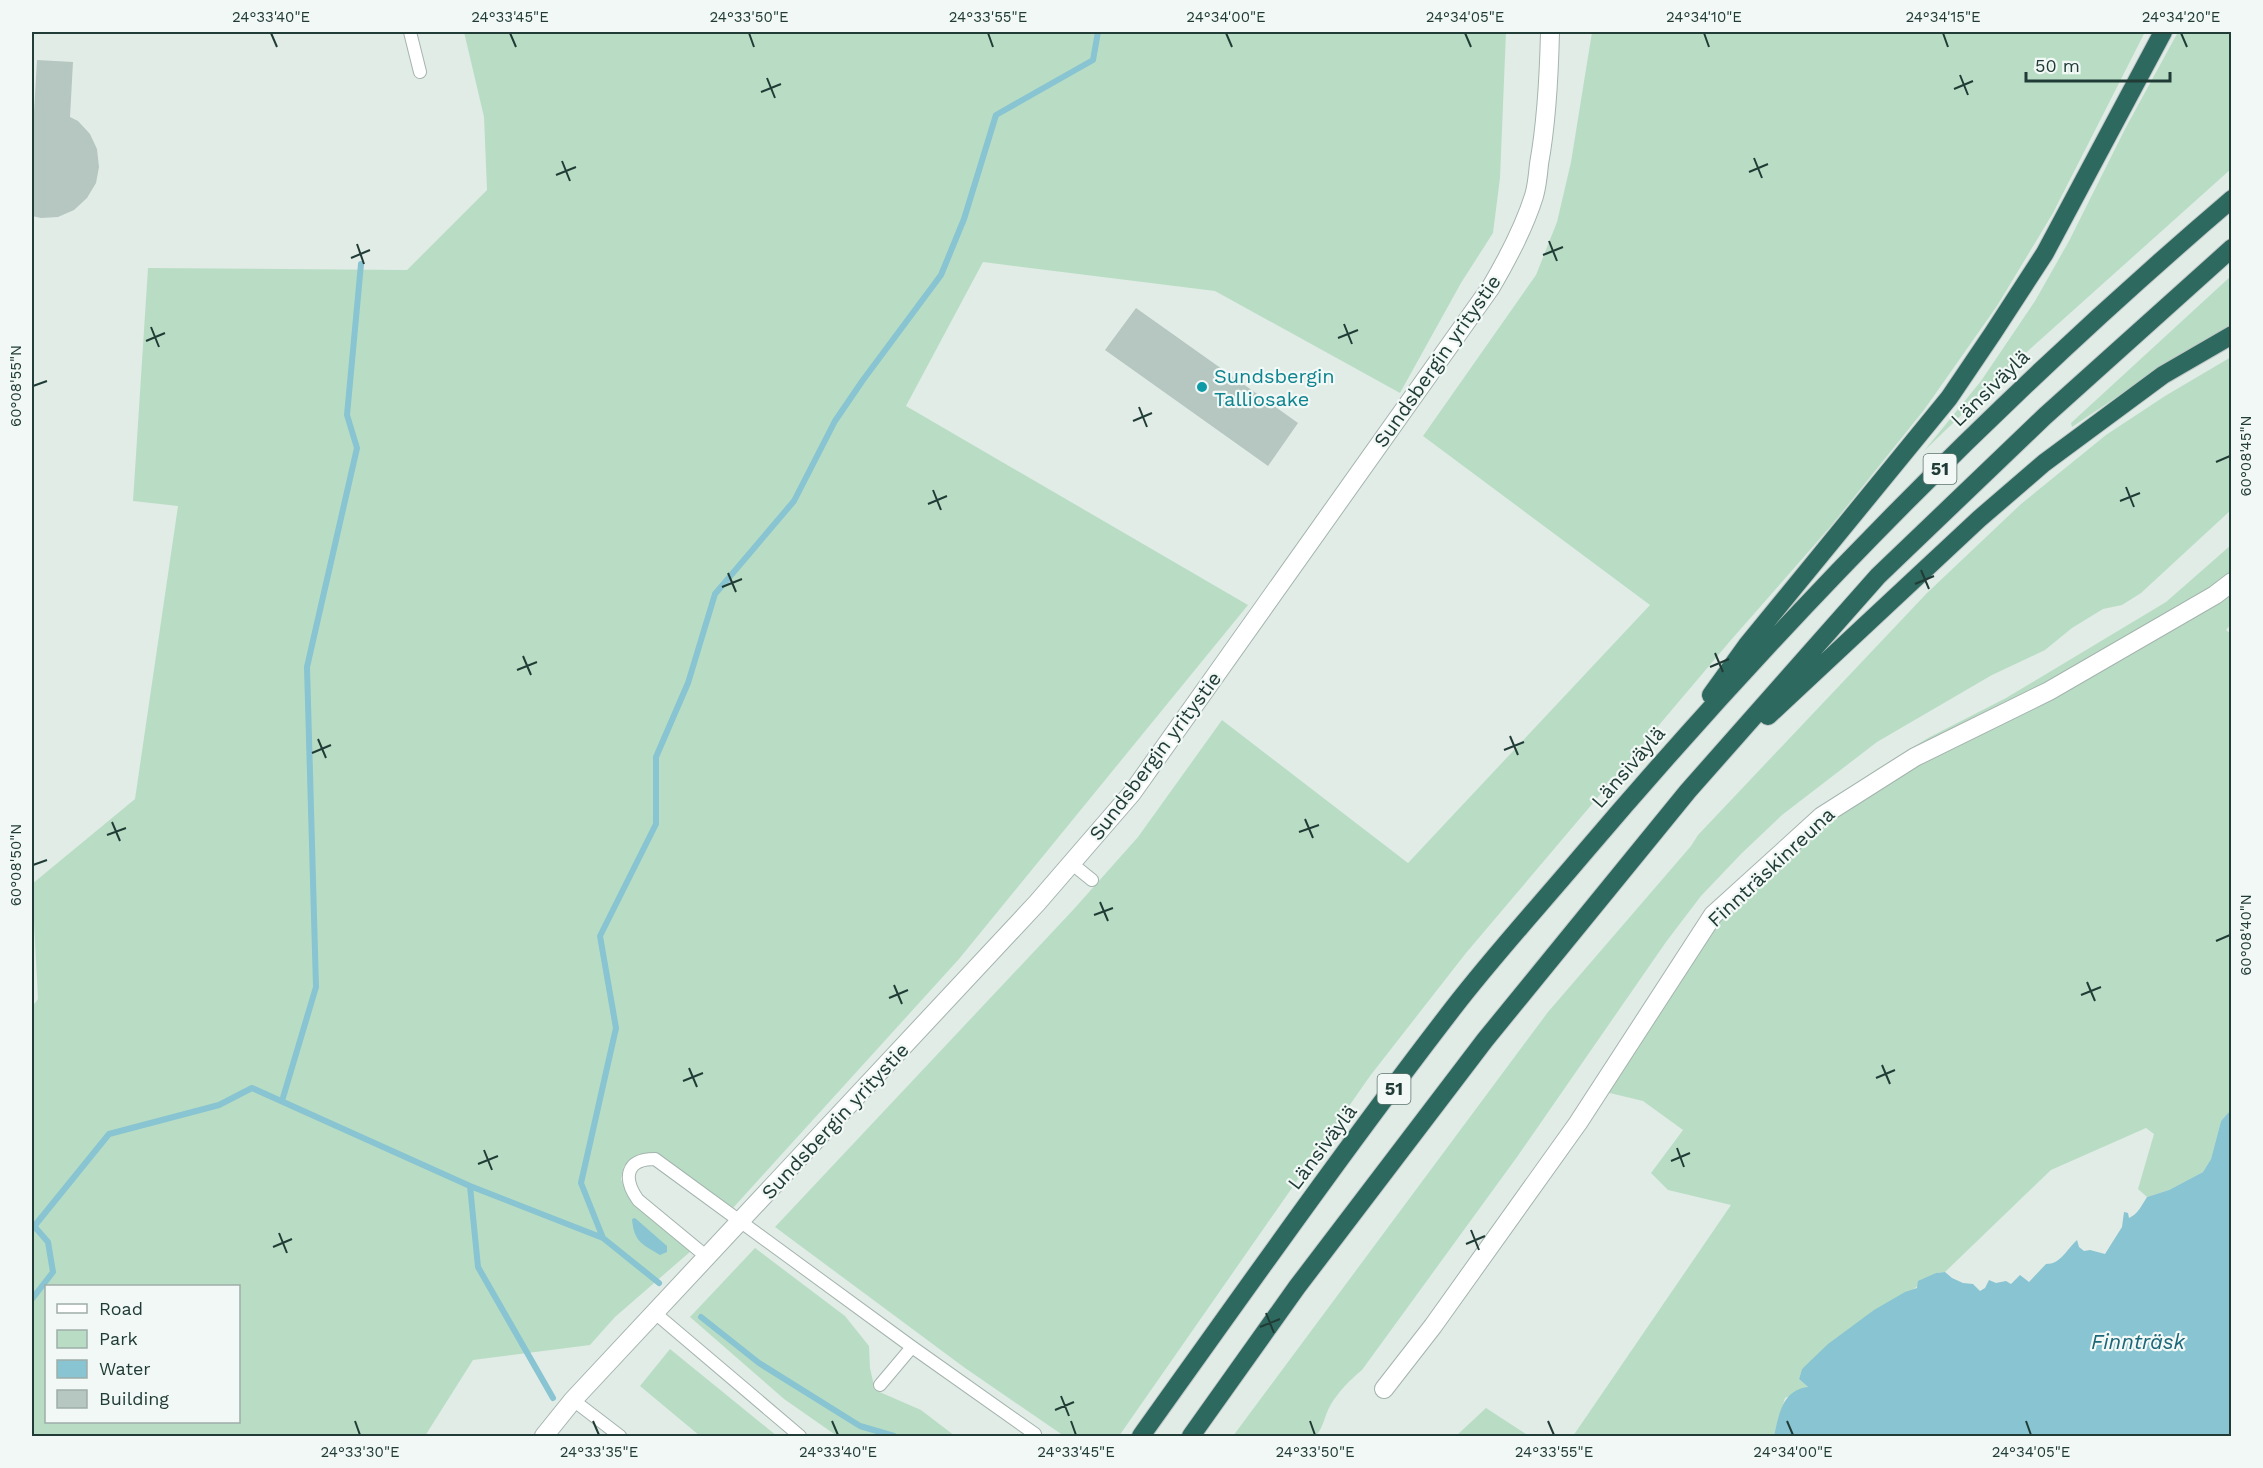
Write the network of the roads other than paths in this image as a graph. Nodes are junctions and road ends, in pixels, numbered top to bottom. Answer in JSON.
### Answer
{"nodes":[{"id":1,"x":410,"y":32,"type":"edge"},
{"id":2,"x":1550,"y":32,"type":"edge"},
{"id":3,"x":2163,"y":32,"type":"edge"},
{"id":4,"x":420,"y":72,"type":"dead end"},
{"id":5,"x":2232,"y":200,"type":"edge"},
{"id":6,"x":2232,"y":249,"type":"edge"},
{"id":7,"x":2232,"y":335,"type":"edge"},
{"id":8,"x":2232,"y":582,"type":"edge"},
{"id":9,"x":1666,"y":756,"type":"junction"},
{"id":10,"x":1688,"y":791,"type":"junction"},
{"id":11,"x":1071,"y":863,"type":"junction"},
{"id":12,"x":1092,"y":880,"type":"dead end"},
{"id":13,"x":741,"y":1222,"type":"junction"},
{"id":14,"x":707,"y":1257,"type":"junction"},
{"id":15,"x":655,"y":1313,"type":"junction"},
{"id":16,"x":912,"y":1347,"type":"junction"},
{"id":17,"x":880,"y":1385,"type":"dead end"},
{"id":18,"x":1384,"y":1389,"type":"dead end"},
{"id":19,"x":573,"y":1400,"type":"junction"},
{"id":20,"x":1035,"y":1434,"type":"dead end"},
{"id":21,"x":544,"y":1437,"type":"edge"},
{"id":22,"x":620,"y":1437,"type":"edge"},
{"id":23,"x":800,"y":1437,"type":"edge"},
{"id":24,"x":1141,"y":1437,"type":"edge"},
{"id":25,"x":1191,"y":1437,"type":"edge"}],
"edges":[{"from":1,"to":4,"type":"lane"},
{"from":2,"to":11,"type":"street","name":"Sundsbergin yritystie"},
{"from":3,"to":9,"type":"highway"},
{"from":5,"to":9,"type":"highway","name":"Länsiväylä","number":"51"},
{"from":6,"to":10,"type":"highway","number":"51"},
{"from":7,"to":10,"type":"highway"},
{"from":8,"to":18,"type":"street","name":"Finnträskinreuna"},
{"from":9,"to":24,"type":"highway","name":"Länsiväylä","number":"51"},
{"from":10,"to":25,"type":"highway","number":"51"},
{"from":11,"to":12,"type":"lane"},
{"from":11,"to":13,"type":"street","name":"Sundsbergin yritystie"},
{"from":13,"to":14,"type":"street","name":"Sundsbergin yritystie"},
{"from":13,"to":14,"type":"lane"},
{"from":13,"to":16,"type":"lane"},
{"from":14,"to":15,"type":"street","name":"Sundsbergin yritystie"},
{"from":15,"to":19,"type":"street","name":"Sundsbergin yritystie"},
{"from":15,"to":23,"type":"lane"},
{"from":16,"to":17,"type":"lane"},
{"from":16,"to":20,"type":"lane"},
{"from":19,"to":21,"type":"street","name":"Sundsbergin yritystie"},
{"from":19,"to":22,"type":"lane"}]}
